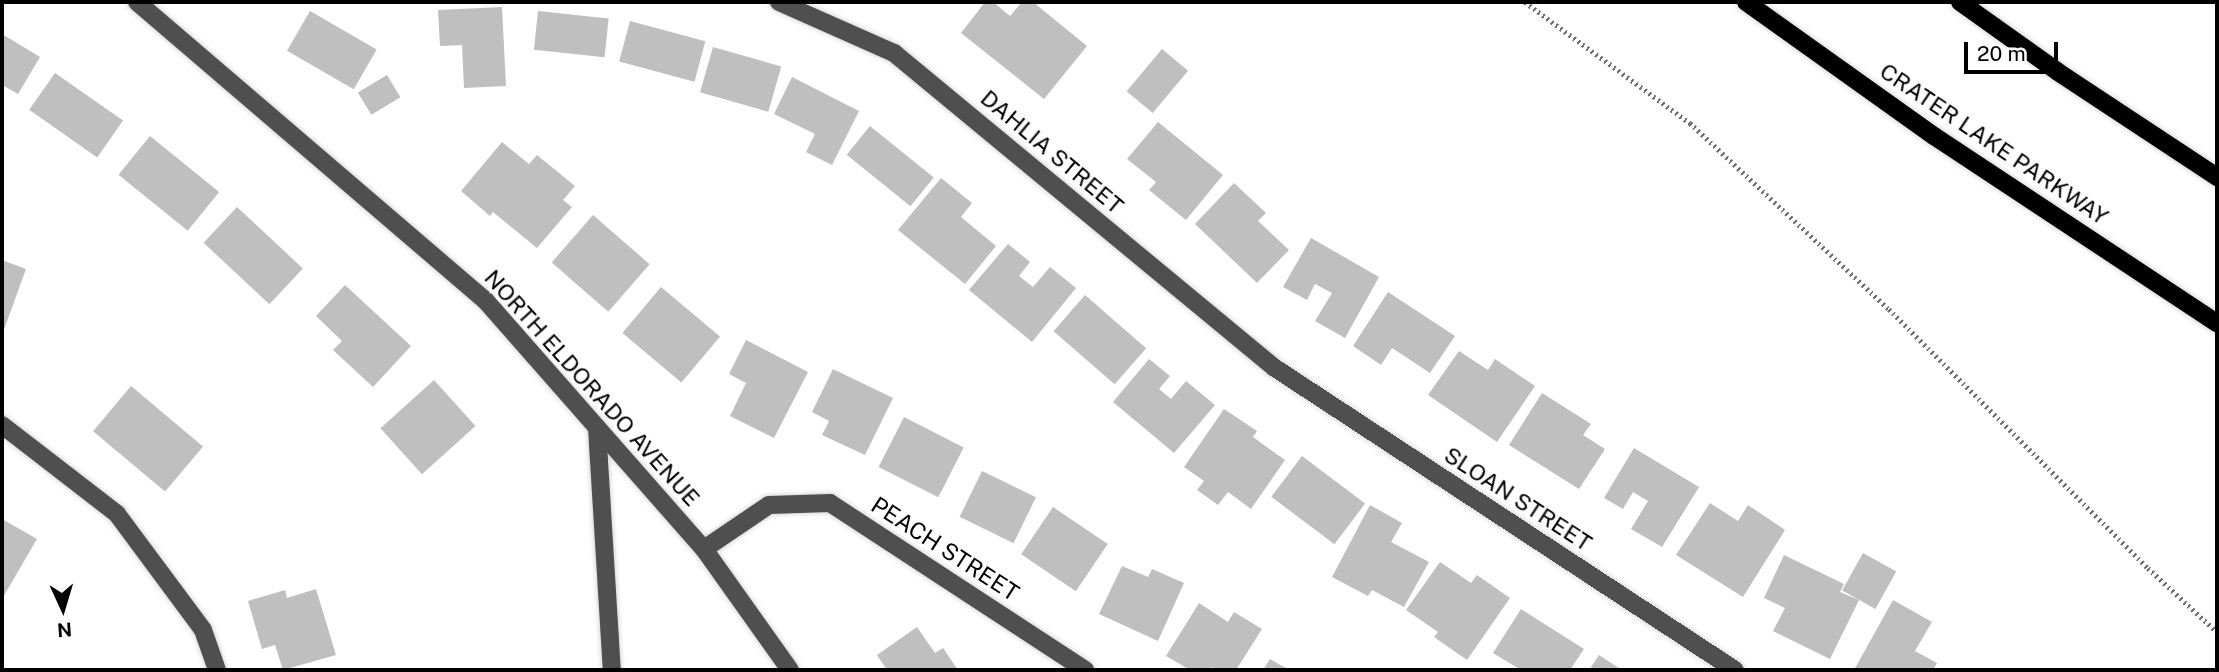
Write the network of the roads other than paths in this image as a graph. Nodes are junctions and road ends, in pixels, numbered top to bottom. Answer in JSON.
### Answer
{"nodes":[{"id":1,"x":137,"y":2,"type":"edge"},
{"id":2,"x":779,"y":2,"type":"edge"},
{"id":3,"x":1746,"y":2,"type":"edge"},
{"id":4,"x":1960,"y":2,"type":"edge"},
{"id":5,"x":2217,"y":177,"type":"edge"},
{"id":6,"x":2217,"y":323,"type":"edge"},
{"id":7,"x":1275,"y":368,"type":"joint"},
{"id":8,"x":2,"y":425,"type":"edge"},
{"id":9,"x":597,"y":428,"type":"junction"},
{"id":10,"x":704,"y":549,"type":"junction"},
{"id":11,"x":216,"y":670,"type":"edge"},
{"id":12,"x":612,"y":670,"type":"edge"},
{"id":13,"x":790,"y":670,"type":"edge"},
{"id":14,"x":1085,"y":670,"type":"edge"},
{"id":15,"x":1735,"y":670,"type":"edge"}],
"edges":[{"from":1,"to":9,"type":"street","name":"NORTH ELDORADO AVENUE"},
{"from":2,"to":7,"type":"street","name":"DAHLIA STREET"},
{"from":3,"to":6,"type":"main road","name":"CRATER LAKE PARKWAY"},
{"from":4,"to":5,"type":"main road"},
{"from":7,"to":15,"type":"street","name":"SLOAN STREET"},
{"from":8,"to":11,"type":"street"},
{"from":9,"to":10,"type":"street","name":"NORTH ELDORADO AVENUE"},
{"from":9,"to":12,"type":"street"},
{"from":10,"to":13,"type":"street","name":"NORTH ELDORADO AVENUE"},
{"from":10,"to":14,"type":"street","name":"PEACH STREET"}]}
